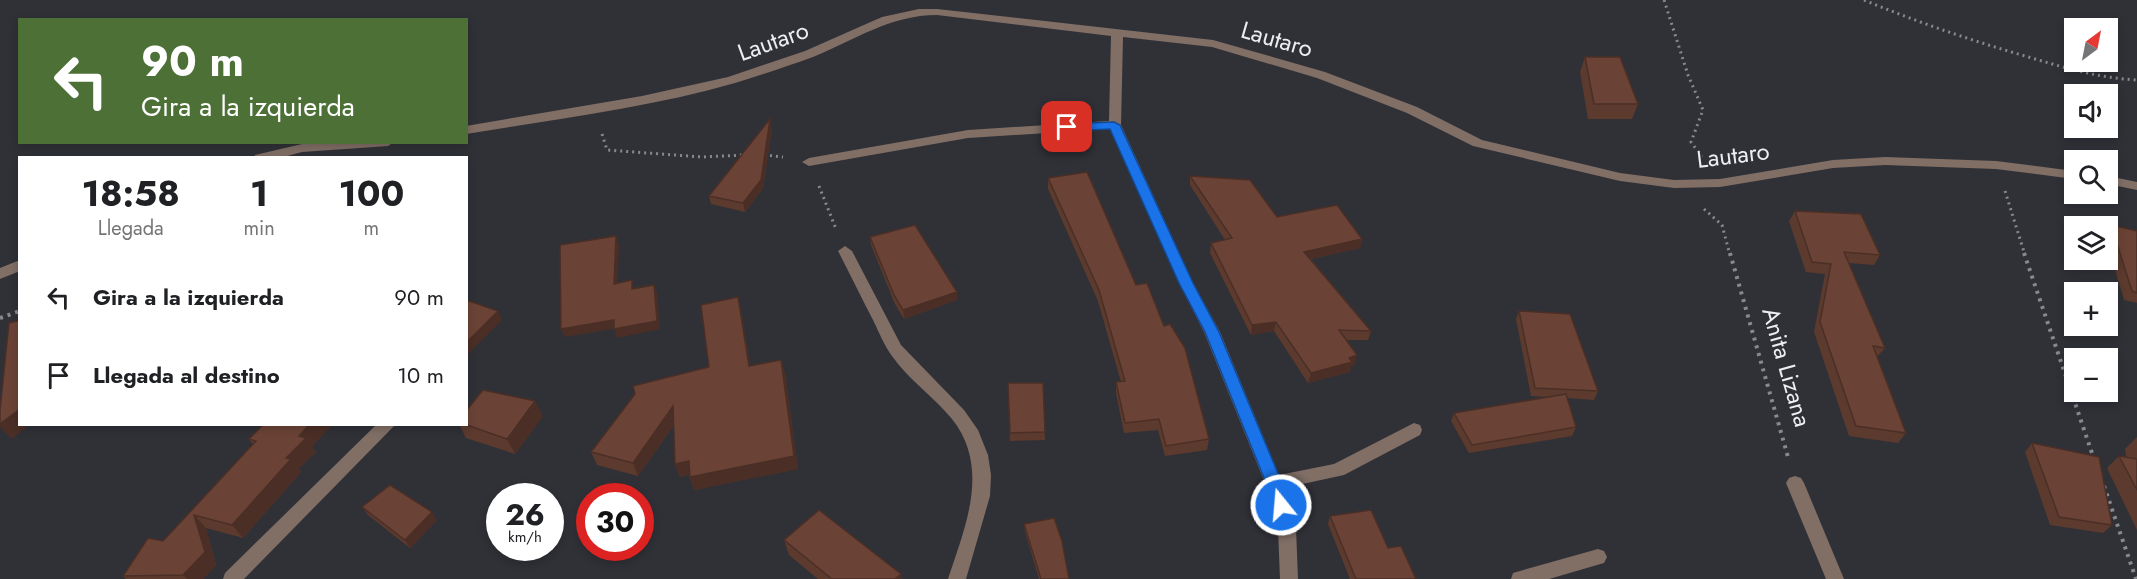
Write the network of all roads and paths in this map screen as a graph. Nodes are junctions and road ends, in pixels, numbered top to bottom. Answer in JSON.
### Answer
{"nodes":[{"id":1,"x":1664,"y":0,"type":"edge"},
{"id":2,"x":1864,"y":0,"type":"edge"},
{"id":3,"x":1117,"y":33,"type":"junction"},
{"id":4,"x":2137,"y":80,"type":"edge"},
{"id":5,"x":595,"y":107,"type":"junction"},
{"id":6,"x":1114,"y":125,"type":"junction"},
{"id":7,"x":468,"y":130,"type":"edge"},
{"id":8,"x":359,"y":144,"type":"edge"},
{"id":9,"x":745,"y":155,"type":"edge"},
{"id":10,"x":756,"y":155,"type":"edge"},
{"id":11,"x":268,"y":156,"type":"edge"},
{"id":12,"x":809,"y":162,"type":"junction"},
{"id":13,"x":1996,"y":165,"type":"junction"},
{"id":14,"x":2064,"y":174,"type":"edge"},
{"id":15,"x":2118,"y":182,"type":"edge"},
{"id":16,"x":1720,"y":183,"type":"junction"},
{"id":17,"x":1674,"y":184,"type":"junction"},
{"id":18,"x":2137,"y":186,"type":"edge"},
{"id":19,"x":845,"y":251,"type":"joint"},
{"id":20,"x":18,"y":266,"type":"edge"},
{"id":21,"x":0,"y":274,"type":"edge"},
{"id":22,"x":18,"y":311,"type":"edge"},
{"id":23,"x":0,"y":318,"type":"edge"},
{"id":24,"x":386,"y":426,"type":"edge"},
{"id":25,"x":1414,"y":430,"type":"dead end"},
{"id":26,"x":2098,"y":470,"type":"edge"},
{"id":27,"x":2102,"y":481,"type":"edge"},
{"id":28,"x":1274,"y":483,"type":"junction"},
{"id":29,"x":1795,"y":483,"type":"joint"},
{"id":30,"x":1598,"y":557,"type":"dead end"},
{"id":31,"x":232,"y":579,"type":"edge"},
{"id":32,"x":957,"y":579,"type":"edge"},
{"id":33,"x":1289,"y":579,"type":"edge"},
{"id":34,"x":1520,"y":579,"type":"edge"},
{"id":35,"x":1835,"y":579,"type":"edge"},
{"id":36,"x":2136,"y":579,"type":"edge"}],
"edges":[{"from":1,"to":16,"type":"path"},
{"from":2,"to":4,"type":"path"},
{"from":3,"to":5,"type":"street","name":"Lautaro"},
{"from":3,"to":6,"type":"street"},
{"from":3,"to":17,"type":"street","name":"Lautaro"},
{"from":5,"to":7,"type":"street","name":"Lautaro"},
{"from":5,"to":9,"type":"path"},
{"from":6,"to":12,"type":"street"},
{"from":6,"to":28,"type":"street"},
{"from":8,"to":11,"type":"street"},
{"from":10,"to":12,"type":"path"},
{"from":12,"to":19,"type":"path"},
{"from":13,"to":14,"type":"street","name":"Lautaro"},
{"from":13,"to":16,"type":"street","name":"Lautaro"},
{"from":13,"to":26,"type":"path"},
{"from":15,"to":18,"type":"street"},
{"from":16,"to":17,"type":"street","name":"Lautaro"},
{"from":17,"to":29,"type":"path","name":"Anita Lizana"},
{"from":19,"to":32,"type":"street"},
{"from":20,"to":21,"type":"street"},
{"from":22,"to":23,"type":"path"},
{"from":24,"to":31,"type":"street"},
{"from":25,"to":28,"type":"street"},
{"from":27,"to":36,"type":"path"},
{"from":28,"to":33,"type":"street"},
{"from":29,"to":35,"type":"street"},
{"from":30,"to":34,"type":"street"}]}
